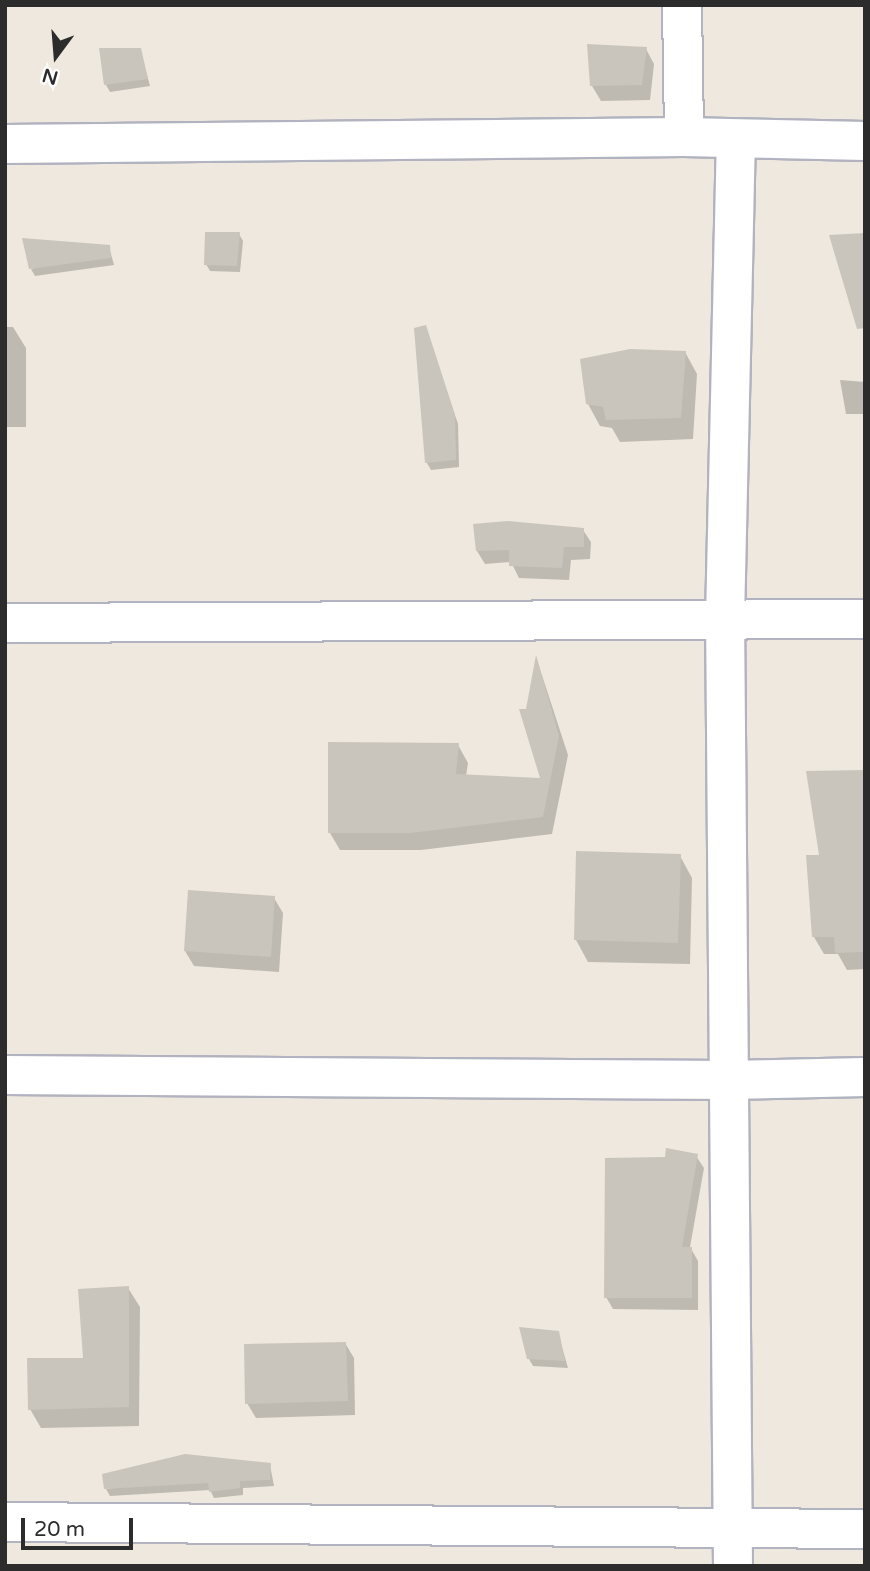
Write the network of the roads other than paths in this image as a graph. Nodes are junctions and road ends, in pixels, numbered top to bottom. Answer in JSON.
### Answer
{"nodes":[{"id":1,"x":682,"y":5,"type":"edge"},
{"id":2,"x":684,"y":138,"type":"junction"},
{"id":3,"x":736,"y":139,"type":"junction"},
{"id":4,"x":865,"y":141,"type":"edge"},
{"id":5,"x":5,"y":144,"type":"edge"},
{"id":6,"x":865,"y":619,"type":"edge"},
{"id":7,"x":725,"y":620,"type":"junction"},
{"id":8,"x":5,"y":623,"type":"edge"},
{"id":9,"x":5,"y":1075,"type":"edge"},
{"id":10,"x":865,"y":1077,"type":"edge"},
{"id":11,"x":730,"y":1080,"type":"junction"},
{"id":12,"x":5,"y":1522,"type":"edge"},
{"id":13,"x":865,"y":1528,"type":"edge"},
{"id":14,"x":733,"y":1547,"type":"edge"}],
"edges":[{"from":1,"to":2,"type":"street"},
{"from":2,"to":3,"type":"street"},
{"from":2,"to":5,"type":"street"},
{"from":3,"to":4,"type":"street"},
{"from":3,"to":7,"type":"street"},
{"from":6,"to":7,"type":"street"},
{"from":7,"to":8,"type":"street"},
{"from":7,"to":11,"type":"street"},
{"from":9,"to":11,"type":"street"},
{"from":10,"to":11,"type":"street"},
{"from":11,"to":14,"type":"street"},
{"from":12,"to":14,"type":"street"},
{"from":13,"to":14,"type":"street"}]}
